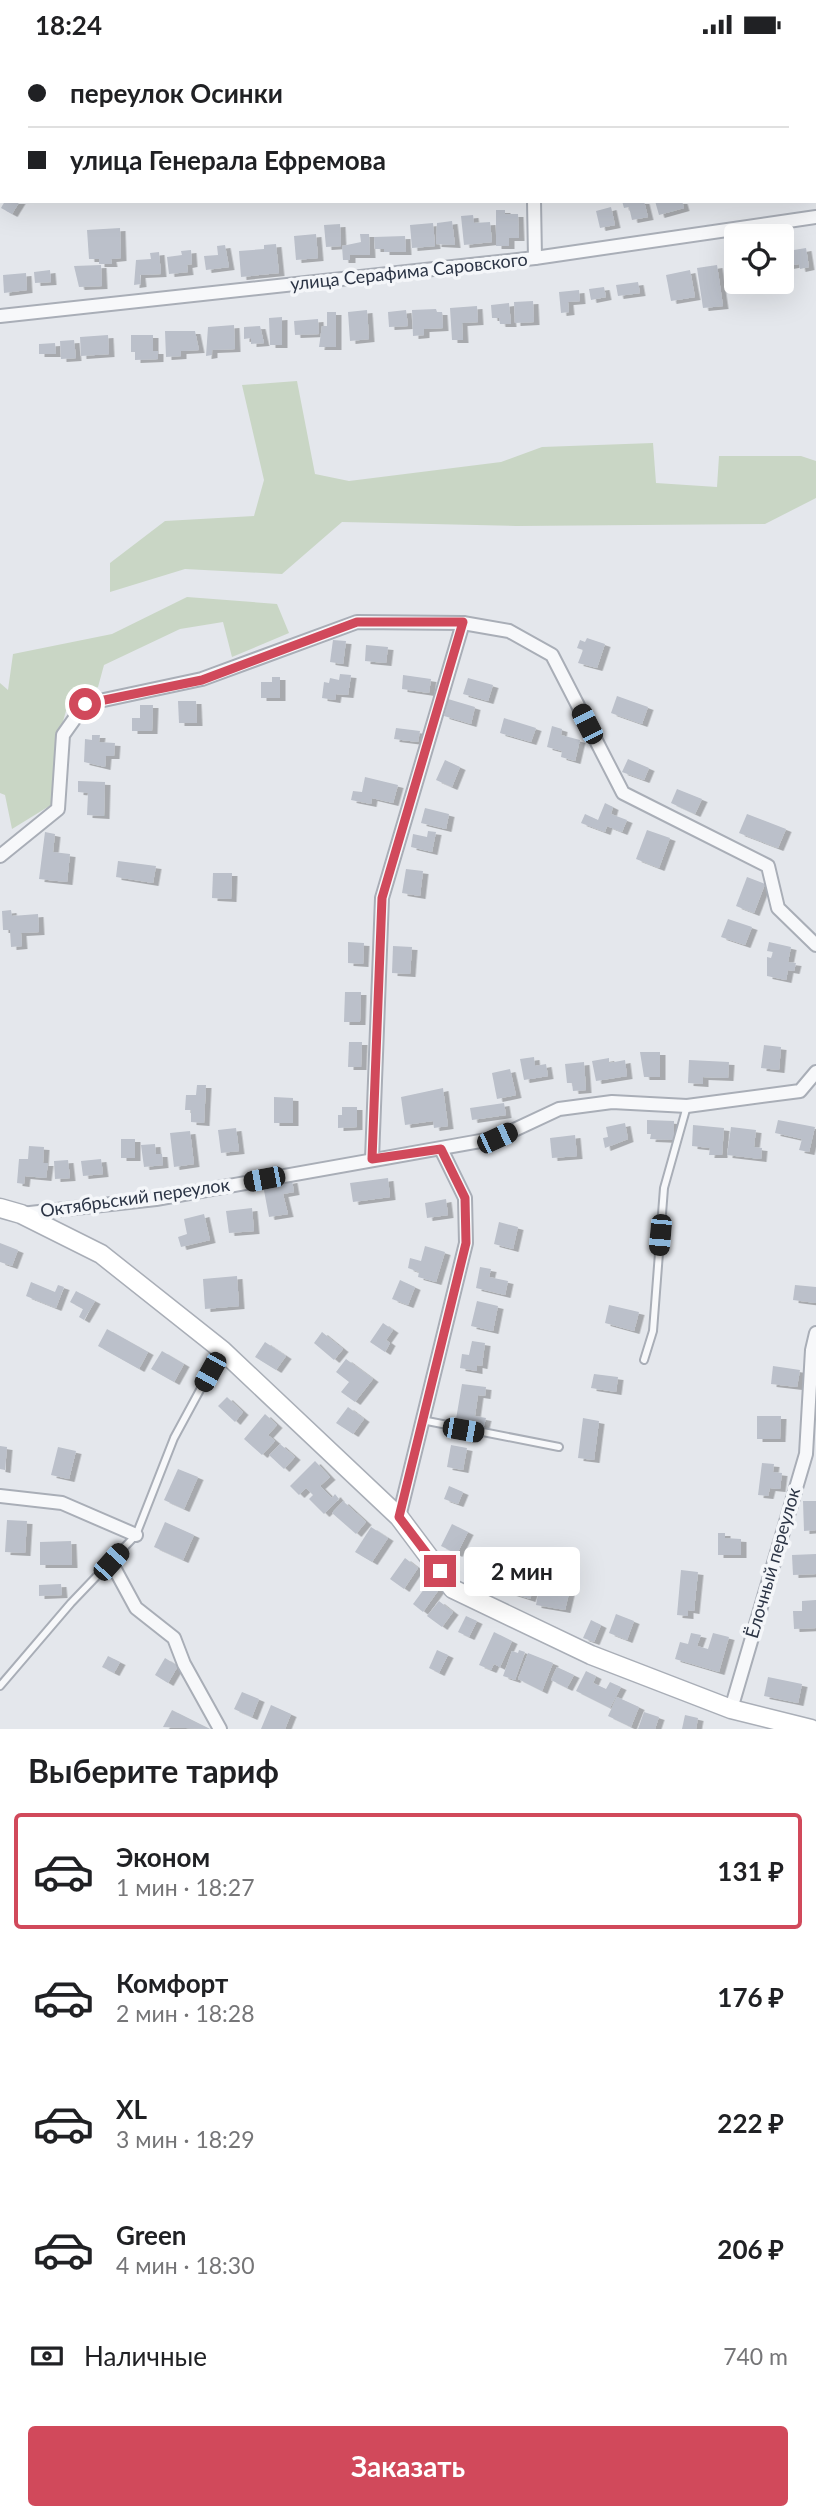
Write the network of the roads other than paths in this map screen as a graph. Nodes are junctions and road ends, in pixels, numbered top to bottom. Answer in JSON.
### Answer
{"nodes":[{"id":1,"x":534,"y":203,"type":"edge"},
{"id":2,"x":816,"y":217,"type":"edge"},
{"id":3,"x":535,"y":258,"type":"junction"},
{"id":4,"x":0,"y":316,"type":"edge"},
{"id":5,"x":463,"y":622,"type":"junction"},
{"id":6,"x":0,"y":856,"type":"edge"},
{"id":7,"x":816,"y":945,"type":"edge"},
{"id":8,"x":816,"y":1072,"type":"edge"},
{"id":9,"x":687,"y":1107,"type":"junction"},
{"id":10,"x":441,"y":1149,"type":"junction"},
{"id":11,"x":372,"y":1159,"type":"junction"},
{"id":12,"x":0,"y":1208,"type":"edge"},
{"id":13,"x":21,"y":1214,"type":"junction"},
{"id":14,"x":816,"y":1333,"type":"edge"},
{"id":15,"x":222,"y":1350,"type":"junction"},
{"id":16,"x":644,"y":1360,"type":"dead end"},
{"id":17,"x":422,"y":1420,"type":"junction"},
{"id":18,"x":559,"y":1447,"type":"dead end"},
{"id":19,"x":0,"y":1496,"type":"edge"},
{"id":20,"x":399,"y":1517,"type":"junction"},
{"id":21,"x":136,"y":1535,"type":"junction"},
{"id":22,"x":111,"y":1562,"type":"junction"},
{"id":23,"x":0,"y":1686,"type":"edge"},
{"id":24,"x":731,"y":1709,"type":"junction"},
{"id":25,"x":220,"y":1729,"type":"edge"},
{"id":26,"x":811,"y":1729,"type":"edge"}],
"edges":[{"from":1,"to":3,"type":"street"},
{"from":2,"to":3,"type":"street","name":"улица Серафима Саровского"},
{"from":3,"to":4,"type":"street","name":"улица Серафима Саровского"},
{"from":5,"to":6,"type":"street"},
{"from":5,"to":7,"type":"street"},
{"from":5,"to":11,"type":"street"},
{"from":8,"to":9,"type":"street","name":"Октябрьский переулок"},
{"from":9,"to":10,"type":"street","name":"Октябрьский переулок"},
{"from":9,"to":16,"type":"lane"},
{"from":10,"to":11,"type":"street","name":"Октябрьский переулок"},
{"from":10,"to":17,"type":"street"},
{"from":11,"to":13,"type":"street","name":"Октябрьский переулок"},
{"from":12,"to":13,"type":"street"},
{"from":13,"to":15,"type":"street"},
{"from":14,"to":24,"type":"street","name":"Ёлочный переулок"},
{"from":15,"to":20,"type":"street"},
{"from":15,"to":21,"type":"lane"},
{"from":17,"to":18,"type":"lane"},
{"from":17,"to":20,"type":"street"},
{"from":19,"to":21,"type":"street"},
{"from":20,"to":24,"type":"street"},
{"from":21,"to":22,"type":"lane"},
{"from":22,"to":23,"type":"lane"},
{"from":22,"to":25,"type":"street"},
{"from":24,"to":26,"type":"street"}]}
